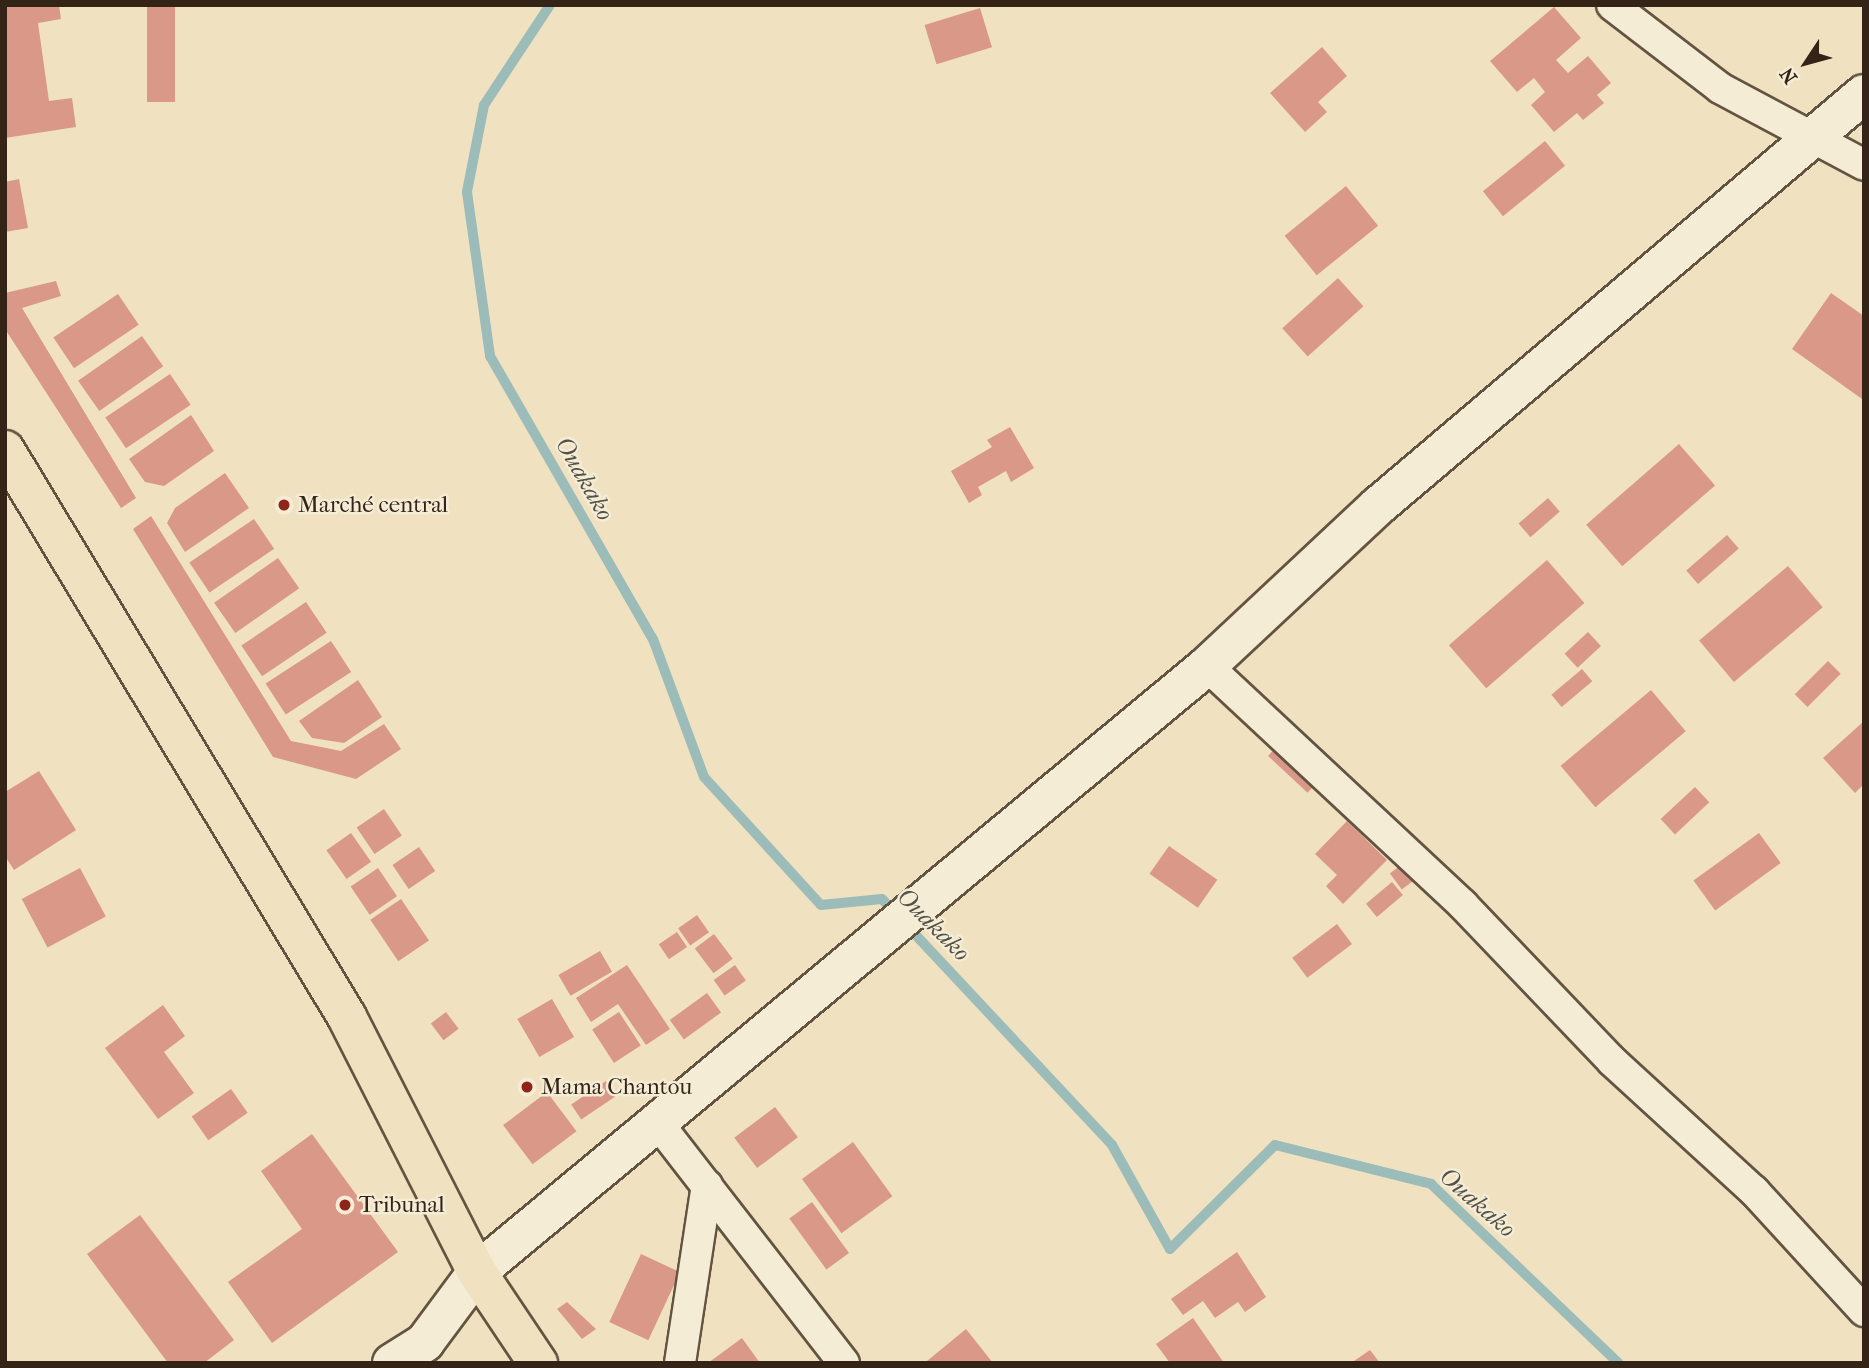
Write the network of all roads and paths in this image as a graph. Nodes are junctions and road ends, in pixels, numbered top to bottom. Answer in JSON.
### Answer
{"nodes":[{"id":1,"x":1612,"y":5,"type":"edge"},
{"id":2,"x":1864,"y":94,"type":"edge"},
{"id":3,"x":1809,"y":140,"type":"junction"},
{"id":4,"x":1864,"y":165,"type":"edge"},
{"id":5,"x":5,"y":450,"type":"edge"},
{"id":6,"x":1207,"y":666,"type":"junction"},
{"id":7,"x":657,"y":1122,"type":"junction"},
{"id":8,"x":707,"y":1185,"type":"junction"},
{"id":9,"x":477,"y":1272,"type":"junction"},
{"id":10,"x":1864,"y":1311,"type":"edge"},
{"id":11,"x":391,"y":1363,"type":"edge"},
{"id":12,"x":538,"y":1363,"type":"edge"},
{"id":13,"x":680,"y":1363,"type":"edge"},
{"id":14,"x":844,"y":1363,"type":"edge"}],
"edges":[{"from":1,"to":3,"type":"street"},
{"from":2,"to":3,"type":"street"},
{"from":3,"to":4,"type":"street"},
{"from":3,"to":6,"type":"street"},
{"from":5,"to":9,"type":"main road"},
{"from":6,"to":7,"type":"street"},
{"from":6,"to":10,"type":"street"},
{"from":7,"to":8,"type":"street"},
{"from":7,"to":9,"type":"street"},
{"from":8,"to":13,"type":"street"},
{"from":8,"to":14,"type":"street"},
{"from":9,"to":11,"type":"street"},
{"from":9,"to":12,"type":"main road"}]}
